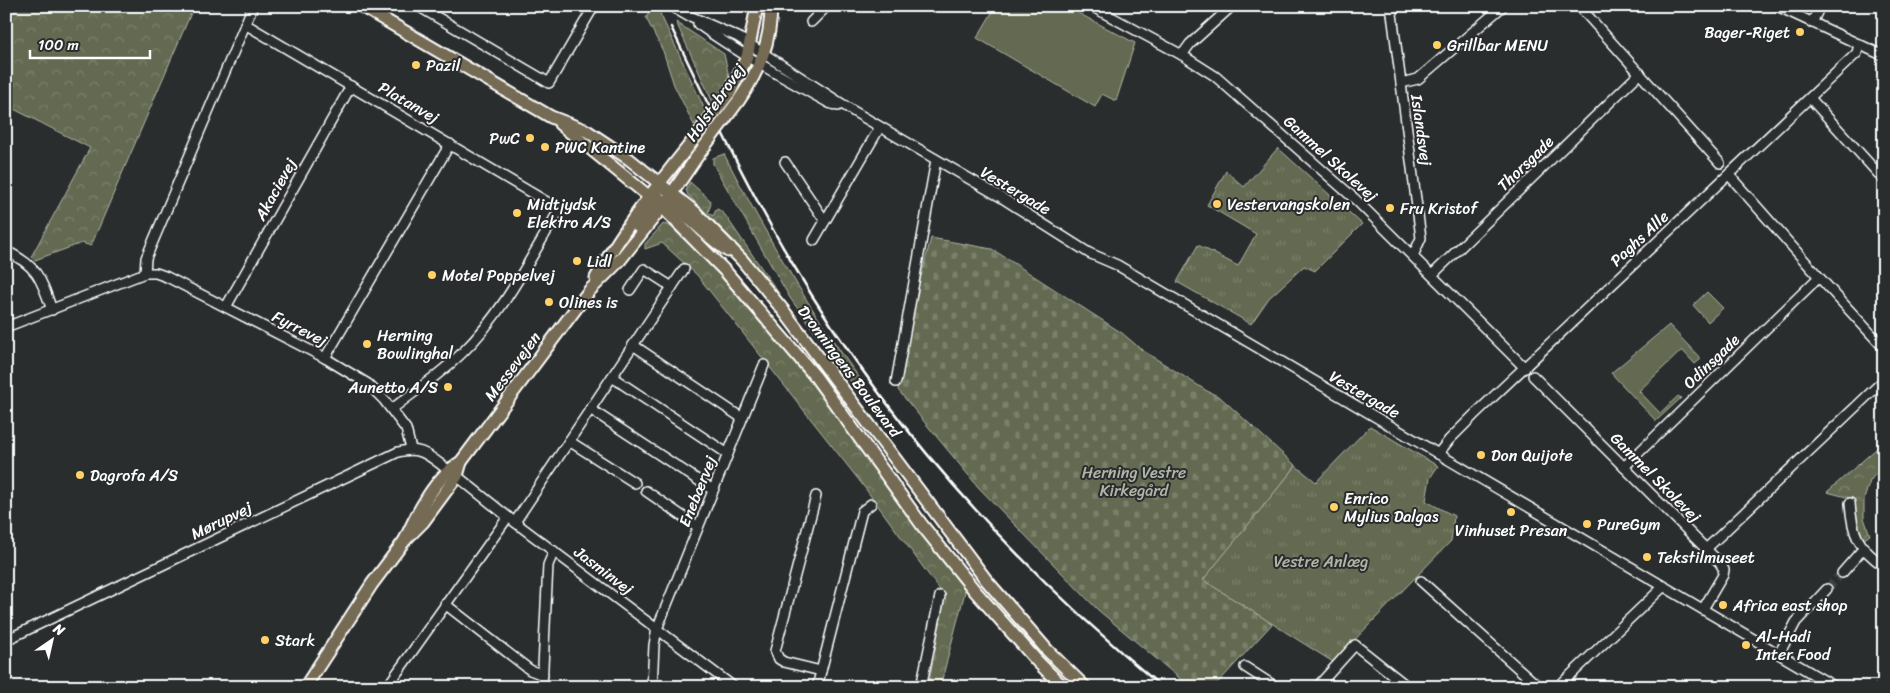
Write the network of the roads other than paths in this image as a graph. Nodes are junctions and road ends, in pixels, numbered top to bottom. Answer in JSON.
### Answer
{"nodes":[{"id":1,"x":253,"y":6,"type":"edge"},
{"id":2,"x":361,"y":6,"type":"edge"},
{"id":3,"x":418,"y":6,"type":"edge"},
{"id":4,"x":594,"y":6,"type":"edge"},
{"id":5,"x":757,"y":6,"type":"edge"},
{"id":6,"x":763,"y":6,"type":"edge"},
{"id":7,"x":772,"y":6,"type":"edge"},
{"id":8,"x":827,"y":6,"type":"edge"},
{"id":9,"x":1091,"y":6,"type":"edge"},
{"id":10,"x":1232,"y":6,"type":"edge"},
{"id":11,"x":1391,"y":6,"type":"edge"},
{"id":12,"x":1503,"y":6,"type":"edge"},
{"id":13,"x":1580,"y":6,"type":"edge"},
{"id":14,"x":1777,"y":6,"type":"edge"},
{"id":15,"x":1801,"y":6,"type":"edge"},
{"id":16,"x":1820,"y":6,"type":"edge"},
{"id":17,"x":672,"y":7,"type":"edge"},
{"id":18,"x":683,"y":13,"type":"junction"},
{"id":19,"x":1796,"y":16,"type":"junction"},
{"id":20,"x":811,"y":22,"type":"dead end"},
{"id":21,"x":245,"y":24,"type":"junction"},
{"id":22,"x":1812,"y":24,"type":"junction"},
{"id":23,"x":1858,"y":44,"type":"junction"},
{"id":24,"x":757,"y":53,"type":"junction"},
{"id":25,"x":1182,"y":55,"type":"junction"},
{"id":26,"x":1884,"y":56,"type":"edge"},
{"id":27,"x":747,"y":57,"type":"junction"},
{"id":28,"x":1640,"y":73,"type":"junction"},
{"id":29,"x":1401,"y":83,"type":"junction"},
{"id":30,"x":351,"y":86,"type":"junction"},
{"id":31,"x":1810,"y":98,"type":"junction"},
{"id":32,"x":551,"y":117,"type":"junction"},
{"id":33,"x":880,"y":126,"type":"junction"},
{"id":34,"x":450,"y":144,"type":"junction"},
{"id":35,"x":936,"y":160,"type":"junction"},
{"id":36,"x":784,"y":162,"type":"dead end"},
{"id":37,"x":1720,"y":163,"type":"dead end"},
{"id":38,"x":1729,"y":175,"type":"junction"},
{"id":39,"x":1884,"y":180,"type":"edge"},
{"id":40,"x":661,"y":195,"type":"junction"},
{"id":41,"x":825,"y":221,"type":"junction"},
{"id":42,"x":814,"y":240,"type":"dead end"},
{"id":43,"x":6,"y":251,"type":"edge"},
{"id":44,"x":1413,"y":256,"type":"junction"},
{"id":45,"x":684,"y":269,"type":"dead end"},
{"id":46,"x":145,"y":273,"type":"junction"},
{"id":47,"x":1432,"y":275,"type":"junction"},
{"id":48,"x":1819,"y":277,"type":"junction"},
{"id":49,"x":672,"y":287,"type":"junction"},
{"id":50,"x":630,"y":290,"type":"dead end"},
{"id":51,"x":589,"y":291,"type":"junction"},
{"id":52,"x":226,"y":307,"type":"junction"},
{"id":53,"x":52,"y":310,"type":"junction"},
{"id":54,"x":6,"y":327,"type":"edge"},
{"id":55,"x":633,"y":345,"type":"junction"},
{"id":56,"x":1884,"y":348,"type":"edge"},
{"id":57,"x":325,"y":358,"type":"junction"},
{"id":58,"x":764,"y":365,"type":"dead end"},
{"id":59,"x":1525,"y":368,"type":"junction"},
{"id":60,"x":1533,"y":376,"type":"dead end"},
{"id":61,"x":612,"y":377,"type":"junction"},
{"id":62,"x":1884,"y":380,"type":"edge"},
{"id":63,"x":896,"y":382,"type":"dead end"},
{"id":64,"x":392,"y":409,"type":"junction"},
{"id":65,"x":590,"y":409,"type":"junction"},
{"id":66,"x":742,"y":418,"type":"junction"},
{"id":67,"x":569,"y":441,"type":"junction"},
{"id":68,"x":410,"y":449,"type":"junction"},
{"id":69,"x":728,"y":454,"type":"junction"},
{"id":70,"x":1438,"y":454,"type":"junction"},
{"id":71,"x":1624,"y":467,"type":"junction"},
{"id":72,"x":453,"y":473,"type":"junction"},
{"id":73,"x":635,"y":483,"type":"dead end"},
{"id":74,"x":713,"y":490,"type":"junction"},
{"id":75,"x":646,"y":491,"type":"dead end"},
{"id":76,"x":816,"y":496,"type":"dead end"},
{"id":77,"x":1850,"y":503,"type":"dead end"},
{"id":78,"x":871,"y":504,"type":"dead end"},
{"id":79,"x":511,"y":519,"type":"junction"},
{"id":80,"x":698,"y":527,"type":"junction"},
{"id":81,"x":1706,"y":549,"type":"junction"},
{"id":82,"x":1863,"y":549,"type":"junction"},
{"id":83,"x":554,"y":550,"type":"junction"},
{"id":84,"x":1884,"y":566,"type":"edge"},
{"id":85,"x":1842,"y":573,"type":"tunnel mouth"},
{"id":86,"x":1421,"y":581,"type":"dead end"},
{"id":87,"x":1664,"y":586,"type":"junction"},
{"id":88,"x":1827,"y":589,"type":"tunnel mouth"},
{"id":89,"x":940,"y":596,"type":"dead end"},
{"id":90,"x":445,"y":604,"type":"junction"},
{"id":91,"x":1703,"y":609,"type":"junction"},
{"id":92,"x":1019,"y":619,"type":"junction"},
{"id":93,"x":657,"y":629,"type":"junction"},
{"id":94,"x":6,"y":640,"type":"edge"},
{"id":95,"x":1779,"y":654,"type":"junction"},
{"id":96,"x":1245,"y":667,"type":"dead end"},
{"id":97,"x":821,"y":670,"type":"junction"},
{"id":98,"x":543,"y":676,"type":"junction"},
{"id":99,"x":305,"y":687,"type":"edge"},
{"id":100,"x":387,"y":687,"type":"edge"},
{"id":101,"x":542,"y":687,"type":"edge"},
{"id":102,"x":652,"y":687,"type":"edge"},
{"id":103,"x":734,"y":687,"type":"edge"},
{"id":104,"x":817,"y":687,"type":"edge"},
{"id":105,"x":921,"y":687,"type":"edge"},
{"id":106,"x":1063,"y":687,"type":"edge"},
{"id":107,"x":1075,"y":687,"type":"edge"},
{"id":108,"x":1085,"y":687,"type":"edge"},
{"id":109,"x":1276,"y":687,"type":"edge"},
{"id":110,"x":1317,"y":687,"type":"edge"},
{"id":111,"x":1408,"y":687,"type":"edge"},
{"id":112,"x":1539,"y":687,"type":"edge"},
{"id":113,"x":1558,"y":687,"type":"edge"},
{"id":114,"x":1835,"y":687,"type":"edge"}],
"edges":[{"from":1,"to":21,"type":"street"},
{"from":2,"to":32,"type":"main road","name":"Dronningens Boulevard"},
{"from":3,"to":4,"type":"street"},
{"from":5,"to":24,"type":"main road","name":"Holstebrovej"},
{"from":6,"to":24,"type":"main road"},
{"from":7,"to":24,"type":"main road","name":"Holstebrovej"},
{"from":8,"to":20,"type":"street"},
{"from":9,"to":25,"type":"street","name":"Gammel Skolevej"},
{"from":10,"to":25,"type":"street"},
{"from":11,"to":29,"type":"street","name":"Islandsvej"},
{"from":12,"to":29,"type":"street"},
{"from":13,"to":28,"type":"street"},
{"from":14,"to":19,"type":"street"},
{"from":15,"to":19,"type":"street"},
{"from":16,"to":22,"type":"street"},
{"from":17,"to":18,"type":"street"},
{"from":18,"to":24,"type":"street","name":"Vestergade"},
{"from":18,"to":27,"type":"street"},
{"from":19,"to":22,"type":"street"},
{"from":21,"to":30,"type":"street","name":"Platanvej"},
{"from":21,"to":46,"type":"street"},
{"from":22,"to":23,"type":"street"},
{"from":23,"to":26,"type":"street"},
{"from":23,"to":31,"type":"street","name":"Paghs Alle"},
{"from":24,"to":27,"type":"main road","name":"Holstebrovej"},
{"from":24,"to":33,"type":"street","name":"Vestergade"},
{"from":24,"to":40,"type":"main road","name":"Holstebrovej","bridge":true},
{"from":25,"to":44,"type":"street","name":"Gammel Skolevej"},
{"from":27,"to":40,"type":"main road","name":"Holstebrovej","bridge":true},
{"from":28,"to":37,"type":"street"},
{"from":28,"to":47,"type":"street","name":"Thorsgade"},
{"from":29,"to":44,"type":"street","name":"Islandsvej"},
{"from":30,"to":34,"type":"street","name":"Platanvej"},
{"from":30,"to":52,"type":"street","name":"Akacievej"},
{"from":31,"to":38,"type":"street","name":"Paghs Alle"},
{"from":31,"to":39,"type":"street"},
{"from":32,"to":40,"type":"main road","name":"Dronningens Boulevard"},
{"from":32,"to":40,"type":"main road","name":"Dronningens Boulevard"},
{"from":33,"to":35,"type":"street","name":"Vestergade"},
{"from":33,"to":41,"type":"street"},
{"from":34,"to":57,"type":"street"},
{"from":34,"to":64,"type":"street","name":"Platanvej"},
{"from":35,"to":63,"type":"street"},
{"from":35,"to":70,"type":"street","name":"Vestergade"},
{"from":36,"to":41,"type":"street"},
{"from":38,"to":48,"type":"street"},
{"from":38,"to":59,"type":"street","name":"Paghs Alle"},
{"from":40,"to":51,"type":"main road","name":"Messevejen"},
{"from":40,"to":51,"type":"main road","name":"Messevejen"},
{"from":40,"to":92,"type":"main road","name":"Dronningens Boulevard"},
{"from":40,"to":106,"type":"main road","name":"Dronningens Boulevard"},
{"from":41,"to":42,"type":"street"},
{"from":43,"to":53,"type":"street"},
{"from":44,"to":47,"type":"street","name":"Gammel Skolevej"},
{"from":45,"to":49,"type":"street"},
{"from":46,"to":52,"type":"street","name":"Fyrrevej"},
{"from":46,"to":53,"type":"street"},
{"from":47,"to":59,"type":"street","name":"Gammel Skolevej"},
{"from":48,"to":56,"type":"street"},
{"from":48,"to":71,"type":"street","name":"Odinsgade"},
{"from":49,"to":50,"type":"street"},
{"from":49,"to":55,"type":"street"},
{"from":51,"to":72,"type":"main road","name":"Messevejen"},
{"from":52,"to":57,"type":"street","name":"Fyrrevej"},
{"from":53,"to":54,"type":"street"},
{"from":55,"to":61,"type":"street"},
{"from":55,"to":66,"type":"street"},
{"from":57,"to":64,"type":"street","name":"Fyrrevej"},
{"from":58,"to":66,"type":"street","name":"Enebærvej"},
{"from":59,"to":70,"type":"street","name":"Paghs Alle"},
{"from":60,"to":71,"type":"street","name":"Gammel Skolevej"},
{"from":61,"to":65,"type":"street"},
{"from":61,"to":69,"type":"street"},
{"from":62,"to":81,"type":"street"},
{"from":64,"to":68,"type":"street","name":"Fyrrevej"},
{"from":65,"to":67,"type":"street"},
{"from":65,"to":74,"type":"street"},
{"from":66,"to":69,"type":"street","name":"Enebærvej"},
{"from":67,"to":73,"type":"street"},
{"from":67,"to":79,"type":"street"},
{"from":68,"to":72,"type":"street"},
{"from":68,"to":94,"type":"street","name":"Mørupvej"},
{"from":69,"to":74,"type":"street","name":"Enebærvej"},
{"from":70,"to":87,"type":"street","name":"Vestergade"},
{"from":71,"to":81,"type":"street","name":"Gammel Skolevej"},
{"from":72,"to":79,"type":"street","name":"Jasminvej"},
{"from":72,"to":99,"type":"main road","name":"Messevejen"},
{"from":74,"to":80,"type":"street","name":"Enebærvej"},
{"from":75,"to":80,"type":"street"},
{"from":76,"to":97,"type":"street"},
{"from":77,"to":82,"type":"street"},
{"from":78,"to":97,"type":"street"},
{"from":79,"to":83,"type":"street","name":"Jasminvej"},
{"from":79,"to":90,"type":"street"},
{"from":80,"to":93,"type":"street","name":"Enebærvej"},
{"from":81,"to":91,"type":"street","name":"Gammel Skolevej"},
{"from":82,"to":84,"type":"street"},
{"from":82,"to":85,"type":"street"},
{"from":83,"to":93,"type":"street","name":"Jasminvej"},
{"from":83,"to":98,"type":"street"},
{"from":86,"to":112,"type":"street"},
{"from":87,"to":91,"type":"street","name":"Vestergade"},
{"from":87,"to":113,"type":"street"},
{"from":88,"to":95,"type":"street"},
{"from":89,"to":105,"type":"street"},
{"from":90,"to":98,"type":"street"},
{"from":90,"to":100,"type":"street"},
{"from":91,"to":95,"type":"street","name":"Vestergade"},
{"from":92,"to":107,"type":"main road"},
{"from":92,"to":108,"type":"main road","name":"Dronningens Boulevard"},
{"from":93,"to":102,"type":"street","name":"Enebærvej"},
{"from":93,"to":103,"type":"street","name":"Jasminvej"},
{"from":95,"to":114,"type":"street","name":"Vestergade"},
{"from":96,"to":109,"type":"street"},
{"from":97,"to":104,"type":"street"},
{"from":98,"to":101,"type":"street"},
{"from":110,"to":111,"type":"street"}]}
